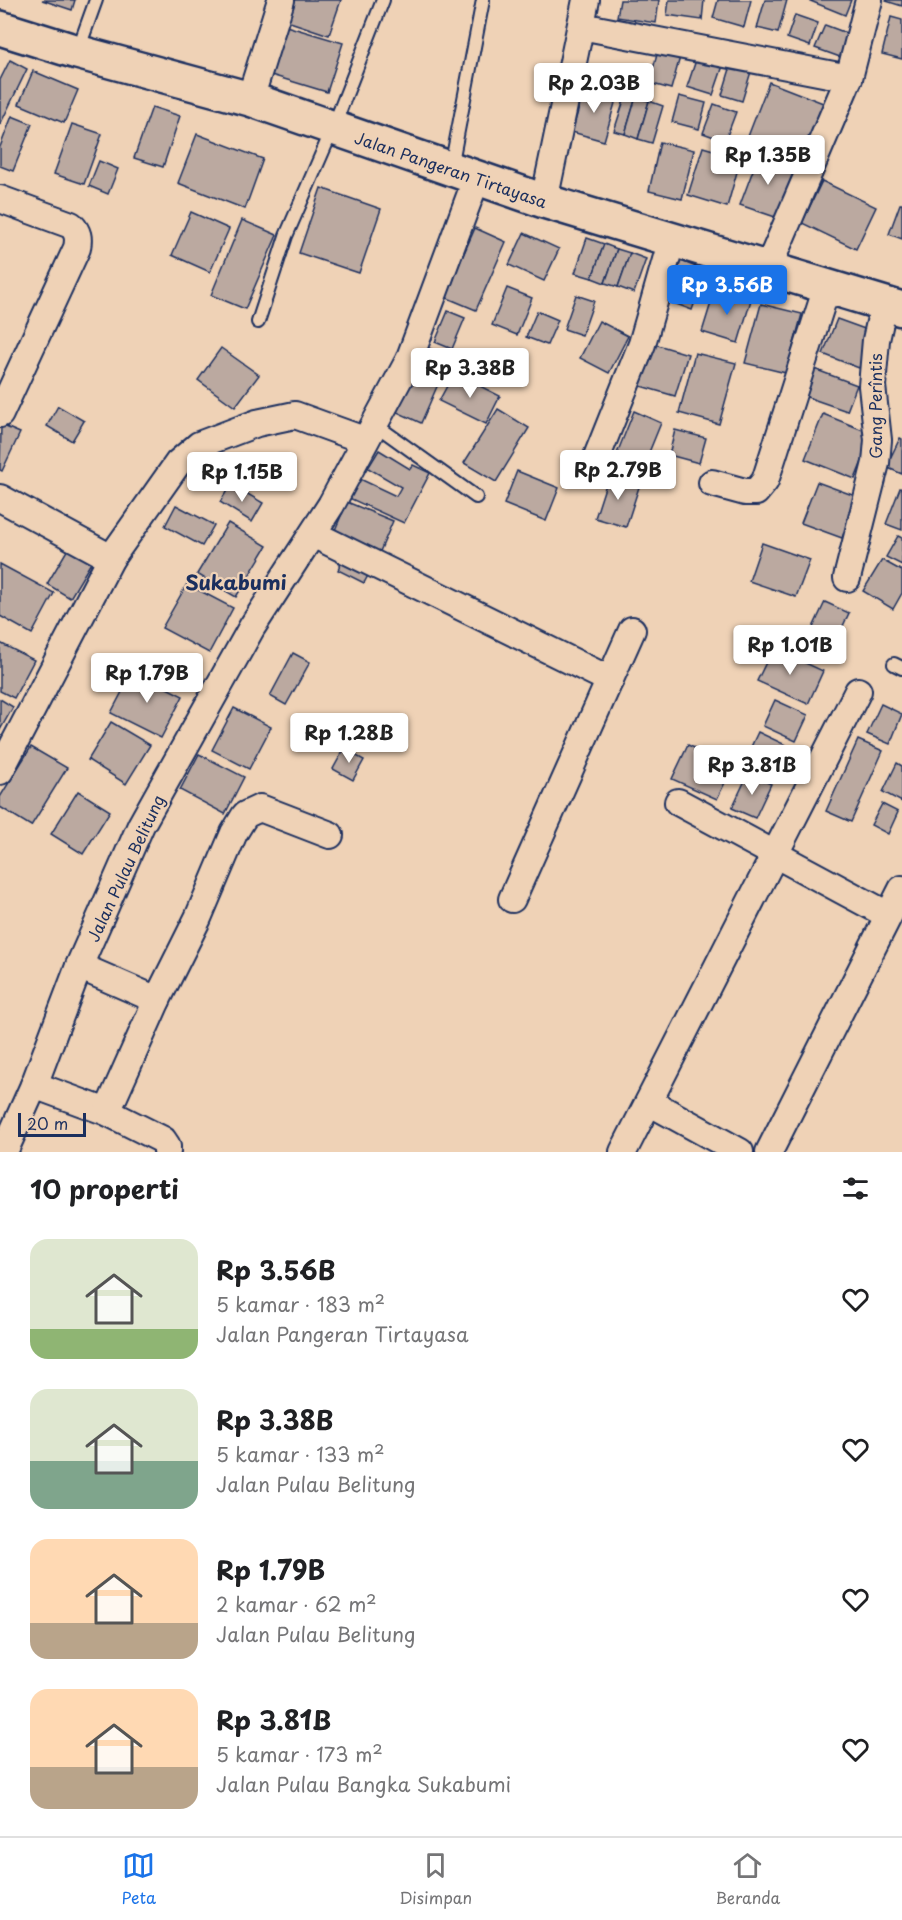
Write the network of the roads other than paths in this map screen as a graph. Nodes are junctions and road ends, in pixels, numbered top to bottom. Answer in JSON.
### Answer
{"nodes":[{"id":1,"x":96,"y":0,"type":"edge"},
{"id":2,"x":280,"y":0,"type":"edge"},
{"id":3,"x":383,"y":0,"type":"edge"},
{"id":4,"x":483,"y":0,"type":"edge"},
{"id":5,"x":586,"y":0,"type":"edge"},
{"id":6,"x":869,"y":0,"type":"edge"},
{"id":7,"x":581,"y":26,"type":"junction"},
{"id":8,"x":0,"y":28,"type":"edge"},
{"id":9,"x":77,"y":52,"type":"junction"},
{"id":10,"x":849,"y":78,"type":"junction"},
{"id":11,"x":250,"y":99,"type":"junction"},
{"id":12,"x":333,"y":128,"type":"junction"},
{"id":13,"x":464,"y":173,"type":"junction"},
{"id":14,"x":0,"y":199,"type":"edge"},
{"id":15,"x":544,"y":201,"type":"junction"},
{"id":16,"x":672,"y":239,"type":"junction"},
{"id":17,"x":768,"y":268,"type":"junction"},
{"id":18,"x":827,"y":287,"type":"junction"},
{"id":19,"x":893,"y":307,"type":"edge"},
{"id":20,"x":258,"y":322,"type":"dead end"},
{"id":21,"x":0,"y":414,"type":"edge"},
{"id":22,"x":369,"y":432,"type":"junction"},
{"id":23,"x":592,"y":469,"type":"dead end"},
{"id":24,"x":712,"y":483,"type":"dead end"},
{"id":25,"x":476,"y":497,"type":"dead end"},
{"id":26,"x":0,"y":498,"type":"edge"},
{"id":27,"x":313,"y":534,"type":"junction"},
{"id":28,"x":111,"y":558,"type":"junction"},
{"id":29,"x":847,"y":578,"type":"dead end"},
{"id":30,"x":632,"y":630,"type":"dead end"},
{"id":31,"x":610,"y":680,"type":"junction"},
{"id":32,"x":858,"y":691,"type":"dead end"},
{"id":33,"x":0,"y":771,"type":"edge"},
{"id":34,"x":678,"y":802,"type":"dead end"},
{"id":35,"x":330,"y":835,"type":"dead end"},
{"id":36,"x":775,"y":855,"type":"junction"},
{"id":37,"x":902,"y":889,"type":"edge"},
{"id":38,"x":512,"y":899,"type":"dead end"},
{"id":39,"x":888,"y":915,"type":"junction"},
{"id":40,"x":79,"y":966,"type":"junction"},
{"id":41,"x":157,"y":1000,"type":"junction"},
{"id":42,"x":34,"y":1085,"type":"junction"},
{"id":43,"x":649,"y":1102,"type":"junction"},
{"id":44,"x":107,"y":1112,"type":"junction"},
{"id":45,"x":172,"y":1150,"type":"edge"},
{"id":46,"x":4,"y":1152,"type":"edge"},
{"id":47,"x":623,"y":1152,"type":"edge"},
{"id":48,"x":740,"y":1152,"type":"edge"},
{"id":49,"x":769,"y":1152,"type":"edge"}],
"edges":[{"from":1,"to":9,"type":"lane"},
{"from":2,"to":11,"type":"street"},
{"from":3,"to":12,"type":"lane"},
{"from":4,"to":13,"type":"lane"},
{"from":5,"to":7,"type":"street"},
{"from":6,"to":10,"type":"street"},
{"from":7,"to":10,"type":"street"},
{"from":7,"to":15,"type":"street"},
{"from":8,"to":9,"type":"main road","name":"Jalan Pangeran Tirtayasa"},
{"from":9,"to":11,"type":"main road","name":"Jalan Pangeran Tirtayasa"},
{"from":10,"to":17,"type":"street"},
{"from":11,"to":12,"type":"main road","name":"Jalan Pangeran Tirtayasa"},
{"from":12,"to":13,"type":"main road","name":"Jalan Pangeran Tirtayasa"},
{"from":12,"to":20,"type":"lane"},
{"from":13,"to":15,"type":"main road","name":"Jalan Pangeran Tirtayasa"},
{"from":13,"to":22,"type":"street","name":"Jalan Pulau Belitung"},
{"from":14,"to":21,"type":"street"},
{"from":15,"to":16,"type":"main road","name":"Jalan Pangeran Tirtayasa"},
{"from":16,"to":17,"type":"main road","name":"Jalan Pangeran Tirtayasa"},
{"from":16,"to":23,"type":"street"},
{"from":17,"to":18,"type":"main road","name":"Jalan Pangeran Tirtayasa"},
{"from":18,"to":19,"type":"main road","name":"Jalan Pangeran Tirtayasa"},
{"from":18,"to":24,"type":"street"},
{"from":19,"to":29,"type":"street","name":"Gang Perîntis"},
{"from":22,"to":25,"type":"lane"},
{"from":22,"to":27,"type":"street","name":"Jalan Pulau Belitung"},
{"from":22,"to":28,"type":"street"},
{"from":26,"to":28,"type":"street"},
{"from":27,"to":31,"type":"street"},
{"from":27,"to":40,"type":"street","name":"Jalan Pulau Belitung"},
{"from":28,"to":33,"type":"street"},
{"from":30,"to":31,"type":"street"},
{"from":31,"to":38,"type":"street"},
{"from":32,"to":36,"type":"street"},
{"from":34,"to":36,"type":"street"},
{"from":35,"to":41,"type":"street"},
{"from":36,"to":39,"type":"street"},
{"from":36,"to":43,"type":"street"},
{"from":37,"to":39,"type":"street"},
{"from":39,"to":49,"type":"street"},
{"from":40,"to":41,"type":"street"},
{"from":40,"to":42,"type":"street","name":"Jalan Pulau Belitung"},
{"from":41,"to":44,"type":"street"},
{"from":42,"to":44,"type":"street"},
{"from":42,"to":46,"type":"street","name":"Jalan Pulau Belitung"},
{"from":43,"to":47,"type":"street"},
{"from":43,"to":48,"type":"street"},
{"from":44,"to":45,"type":"street"}]}
